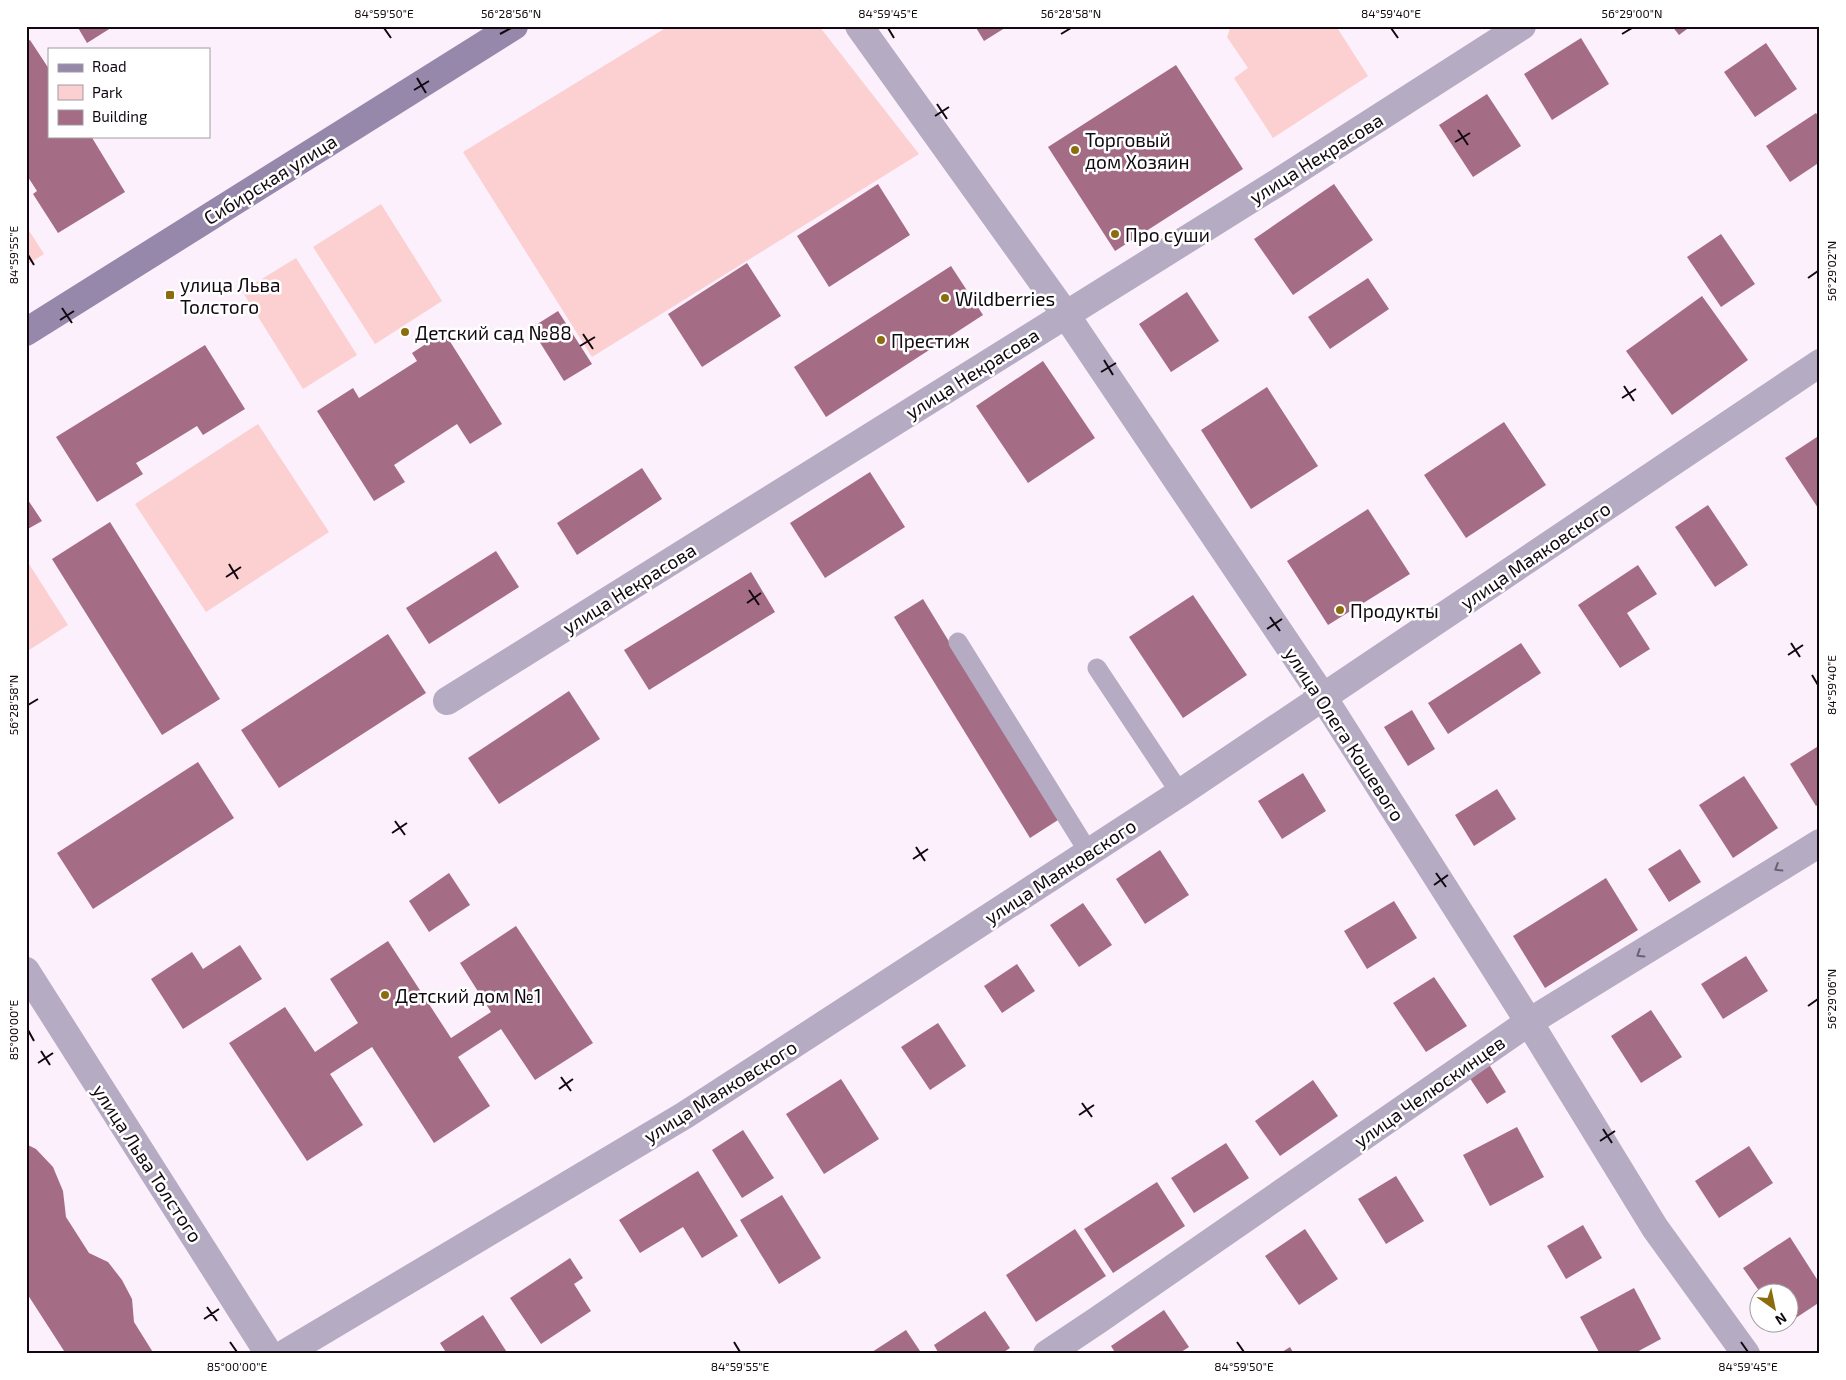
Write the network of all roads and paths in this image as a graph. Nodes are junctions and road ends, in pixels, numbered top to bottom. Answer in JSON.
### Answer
{"nodes":[{"id":1,"x":514,"y":26,"type":"edge"},
{"id":2,"x":858,"y":26,"type":"edge"},
{"id":3,"x":1522,"y":26,"type":"edge"},
{"id":4,"x":1066,"y":315,"type":"junction"},
{"id":5,"x":26,"y":332,"type":"edge"},
{"id":6,"x":1820,"y":363,"type":"edge"},
{"id":7,"x":958,"y":642,"type":"dead end"},
{"id":8,"x":1096,"y":668,"type":"dead end"},
{"id":9,"x":1323,"y":698,"type":"junction"},
{"id":10,"x":447,"y":701,"type":"dead end"},
{"id":11,"x":1180,"y":793,"type":"junction"},
{"id":12,"x":1820,"y":843,"type":"edge"},
{"id":13,"x":1089,"y":853,"type":"junction"},
{"id":14,"x":26,"y":971,"type":"edge"},
{"id":15,"x":1529,"y":1022,"type":"junction"},
{"id":16,"x":270,"y":1354,"type":"edge"},
{"id":17,"x":284,"y":1354,"type":"edge"},
{"id":18,"x":1047,"y":1354,"type":"edge"},
{"id":19,"x":1746,"y":1354,"type":"edge"}],
"edges":[{"from":1,"to":5,"type":"main road","name":"Сибирская улица"},
{"from":2,"to":4,"type":"street","name":"улица Олега Кошевого"},
{"from":3,"to":4,"type":"street","name":"улица Некрасова"},
{"from":4,"to":9,"type":"street","name":"улица Олега Кошевого"},
{"from":4,"to":10,"type":"street","name":"улица Некрасова"},
{"from":6,"to":9,"type":"street","name":"улица Маяковского"},
{"from":7,"to":13,"type":"lane"},
{"from":8,"to":11,"type":"lane"},
{"from":9,"to":11,"type":"street","name":"улица Маяковского"},
{"from":9,"to":15,"type":"street","name":"улица Олега Кошевого"},
{"from":11,"to":13,"type":"street","name":"улица Маяковского"},
{"from":12,"to":15,"type":"street","name":"улица Челюскинцев","one_way":true},
{"from":13,"to":17,"type":"street","name":"улица Маяковского"},
{"from":14,"to":16,"type":"street","name":"улица Льва Толстого"},
{"from":15,"to":18,"type":"street","name":"улица Челюскинцев"},
{"from":15,"to":19,"type":"street","name":"улица Олега Кошевого"}]}
